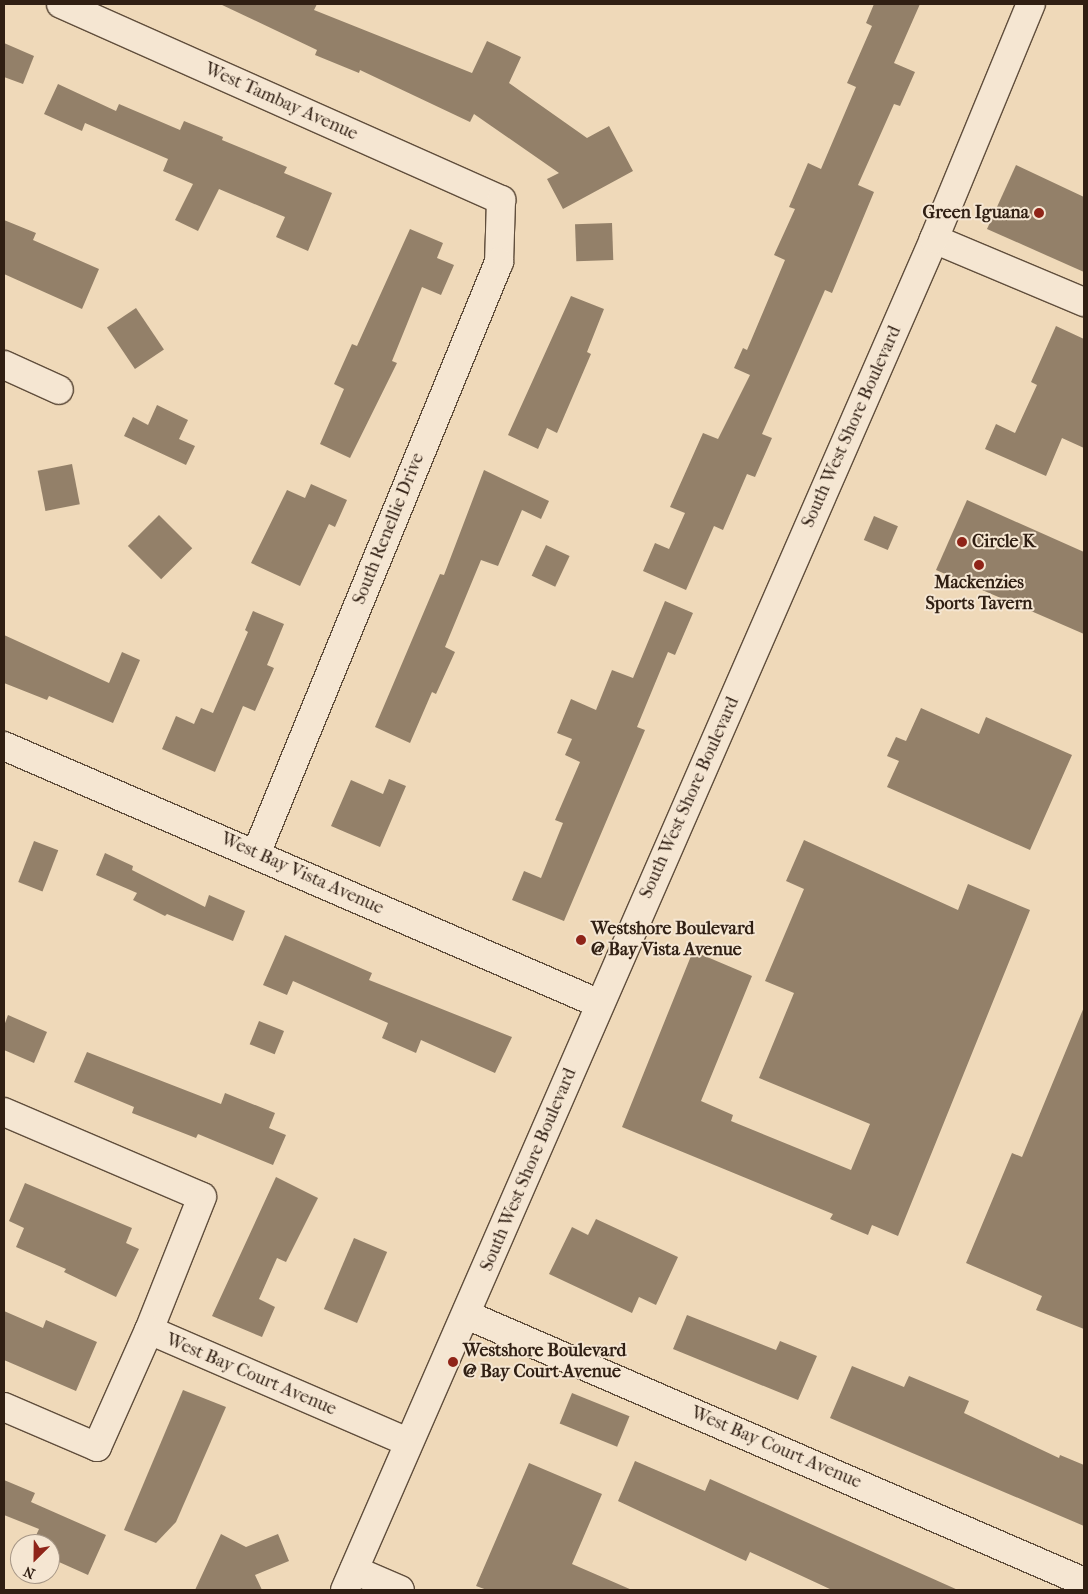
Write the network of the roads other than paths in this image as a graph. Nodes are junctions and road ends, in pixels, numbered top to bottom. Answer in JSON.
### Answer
{"nodes":[{"id":1,"x":61,"y":4,"type":"edge"},
{"id":2,"x":1031,"y":4,"type":"edge"},
{"id":3,"x":501,"y":200,"type":"joint"},
{"id":4,"x":934,"y":239,"type":"junction"},
{"id":5,"x":1084,"y":302,"type":"edge"},
{"id":6,"x":4,"y":365,"type":"edge"},
{"id":7,"x":59,"y":390,"type":"dead end"},
{"id":8,"x":4,"y":746,"type":"edge"},
{"id":9,"x":256,"y":854,"type":"junction"},
{"id":10,"x":600,"y":1004,"type":"junction"},
{"id":11,"x":4,"y":1112,"type":"edge"},
{"id":12,"x":467,"y":1315,"type":"junction"},
{"id":13,"x":149,"y":1330,"type":"junction"},
{"id":14,"x":4,"y":1408,"type":"edge"},
{"id":15,"x":408,"y":1442,"type":"junction"},
{"id":16,"x":350,"y":1580,"type":"edge"},
{"id":17,"x":1084,"y":1582,"type":"edge"},
{"id":18,"x":400,"y":1590,"type":"edge"}],
"edges":[{"from":1,"to":3,"type":"street","name":"West Tambay Avenue"},
{"from":2,"to":4,"type":"street","name":"South West Shore Boulevard"},
{"from":3,"to":9,"type":"street","name":"South Renellie Drive"},
{"from":4,"to":5,"type":"street"},
{"from":4,"to":10,"type":"street","name":"South West Shore Boulevard"},
{"from":6,"to":7,"type":"street"},
{"from":8,"to":9,"type":"street","name":"West Bay Vista Avenue"},
{"from":9,"to":10,"type":"street","name":"West Bay Vista Avenue"},
{"from":10,"to":12,"type":"street","name":"South West Shore Boulevard"},
{"from":11,"to":13,"type":"street","name":"West Bay Court Avenue"},
{"from":12,"to":15,"type":"street","name":"South West Shore Boulevard"},
{"from":12,"to":17,"type":"street","name":"West Bay Court Avenue"},
{"from":13,"to":14,"type":"street"},
{"from":13,"to":15,"type":"street","name":"West Bay Court Avenue"},
{"from":15,"to":16,"type":"street","name":"South West Shore Boulevard"},
{"from":16,"to":18,"type":"street"}]}
